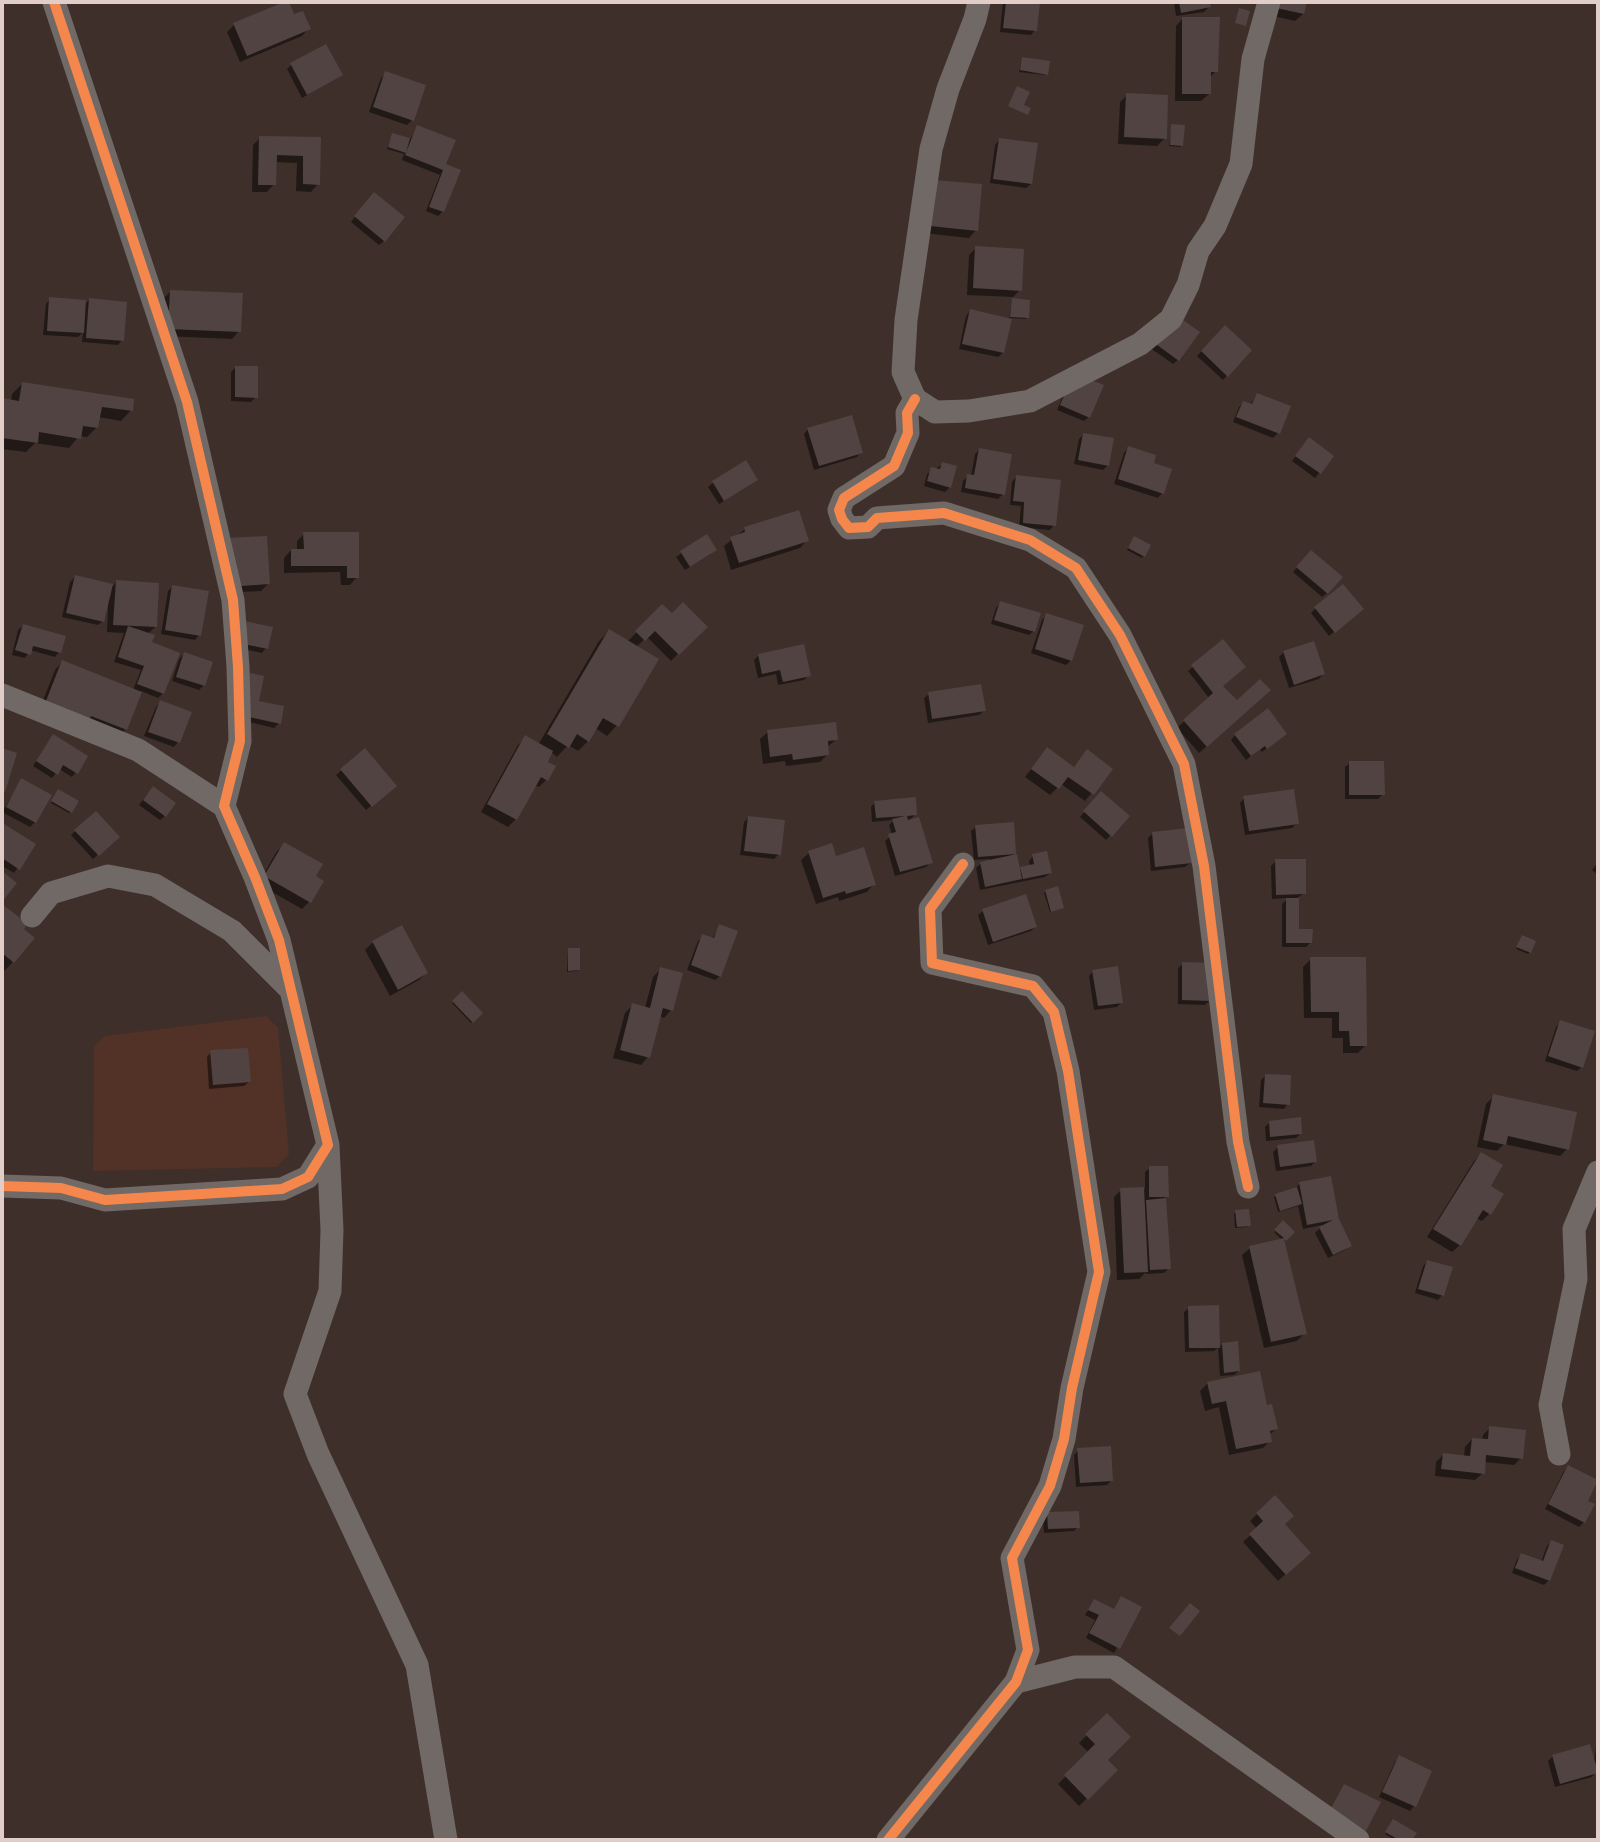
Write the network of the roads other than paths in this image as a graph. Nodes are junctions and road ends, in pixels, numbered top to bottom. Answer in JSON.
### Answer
{"nodes":[{"id":1,"x":54,"y":2,"type":"edge"},
{"id":2,"x":979,"y":2,"type":"edge"},
{"id":3,"x":1269,"y":2,"type":"edge"},
{"id":4,"x":915,"y":398,"type":"junction"},
{"id":5,"x":2,"y":695,"type":"edge"},
{"id":6,"x":224,"y":806,"type":"junction"},
{"id":7,"x":963,"y":864,"type":"dead end"},
{"id":8,"x":32,"y":916,"type":"dead end"},
{"id":9,"x":291,"y":990,"type":"junction"},
{"id":10,"x":328,"y":1144,"type":"junction"},
{"id":11,"x":1598,"y":1172,"type":"edge"},
{"id":12,"x":2,"y":1186,"type":"edge"},
{"id":13,"x":1248,"y":1187,"type":"dead end"},
{"id":14,"x":1559,"y":1454,"type":"dead end"},
{"id":15,"x":1016,"y":1682,"type":"junction"},
{"id":16,"x":446,"y":1840,"type":"edge"},
{"id":17,"x":888,"y":1840,"type":"edge"},
{"id":18,"x":1358,"y":1840,"type":"edge"}],
"edges":[{"from":1,"to":6,"type":"street"},
{"from":2,"to":4,"type":"street"},
{"from":3,"to":4,"type":"street"},
{"from":4,"to":13,"type":"street"},
{"from":5,"to":6,"type":"street"},
{"from":6,"to":9,"type":"street"},
{"from":7,"to":15,"type":"street"},
{"from":8,"to":9,"type":"street"},
{"from":9,"to":10,"type":"street"},
{"from":10,"to":12,"type":"street"},
{"from":10,"to":16,"type":"street"},
{"from":11,"to":14,"type":"street"},
{"from":15,"to":17,"type":"street"},
{"from":15,"to":18,"type":"street"}]}
